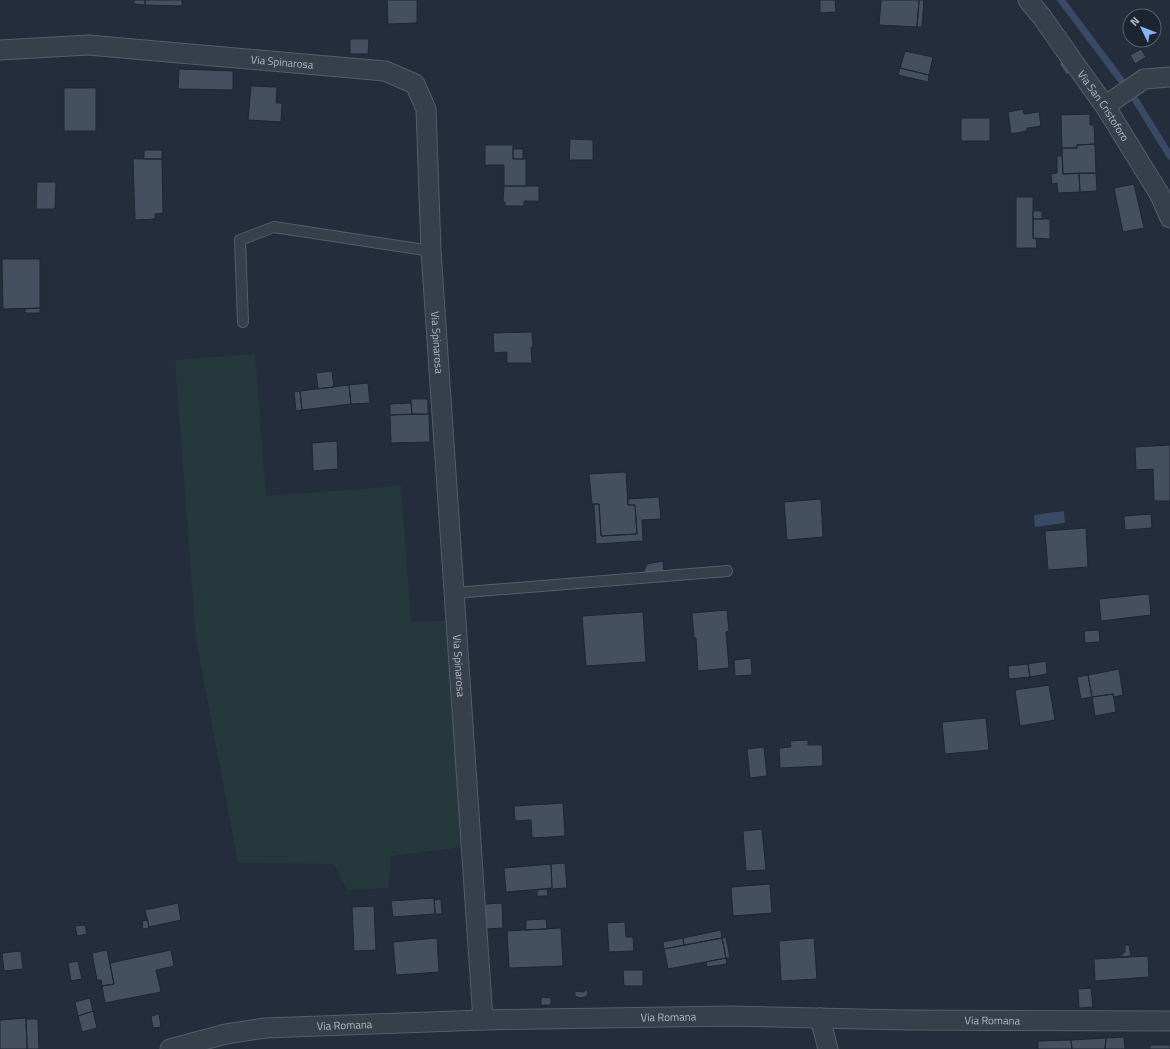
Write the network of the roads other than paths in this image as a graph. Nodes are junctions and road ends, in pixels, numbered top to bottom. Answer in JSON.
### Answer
{"nodes":[{"id":1,"x":1028,"y":0,"type":"edge"},
{"id":2,"x":0,"y":50,"type":"edge"},
{"id":3,"x":1170,"y":77,"type":"edge"},
{"id":4,"x":1109,"y":103,"type":"junction"},
{"id":5,"x":1170,"y":218,"type":"edge"},
{"id":6,"x":431,"y":251,"type":"junction"},
{"id":7,"x":243,"y":322,"type":"dead end"},
{"id":8,"x":727,"y":571,"type":"dead end"},
{"id":9,"x":454,"y":593,"type":"junction"},
{"id":10,"x":820,"y":1018,"type":"junction"},
{"id":11,"x":482,"y":1020,"type":"junction"},
{"id":12,"x":1170,"y":1021,"type":"edge"},
{"id":13,"x":170,"y":1049,"type":"edge"},
{"id":14,"x":828,"y":1049,"type":"edge"}],
"edges":[{"from":1,"to":4,"type":"street","name":"Via San Cristoforo"},
{"from":2,"to":6,"type":"street","name":"Via Spinarosa"},
{"from":3,"to":4,"type":"street"},
{"from":4,"to":5,"type":"street","name":"Via San Cristoforo"},
{"from":6,"to":7,"type":"lane"},
{"from":6,"to":9,"type":"street","name":"Via Spinarosa"},
{"from":8,"to":9,"type":"lane"},
{"from":9,"to":11,"type":"street","name":"Via Spinarosa"},
{"from":10,"to":11,"type":"street","name":"Via Romana"},
{"from":10,"to":12,"type":"street","name":"Via Romana"},
{"from":10,"to":14,"type":"street"},
{"from":11,"to":13,"type":"street","name":"Via Romana"}]}
